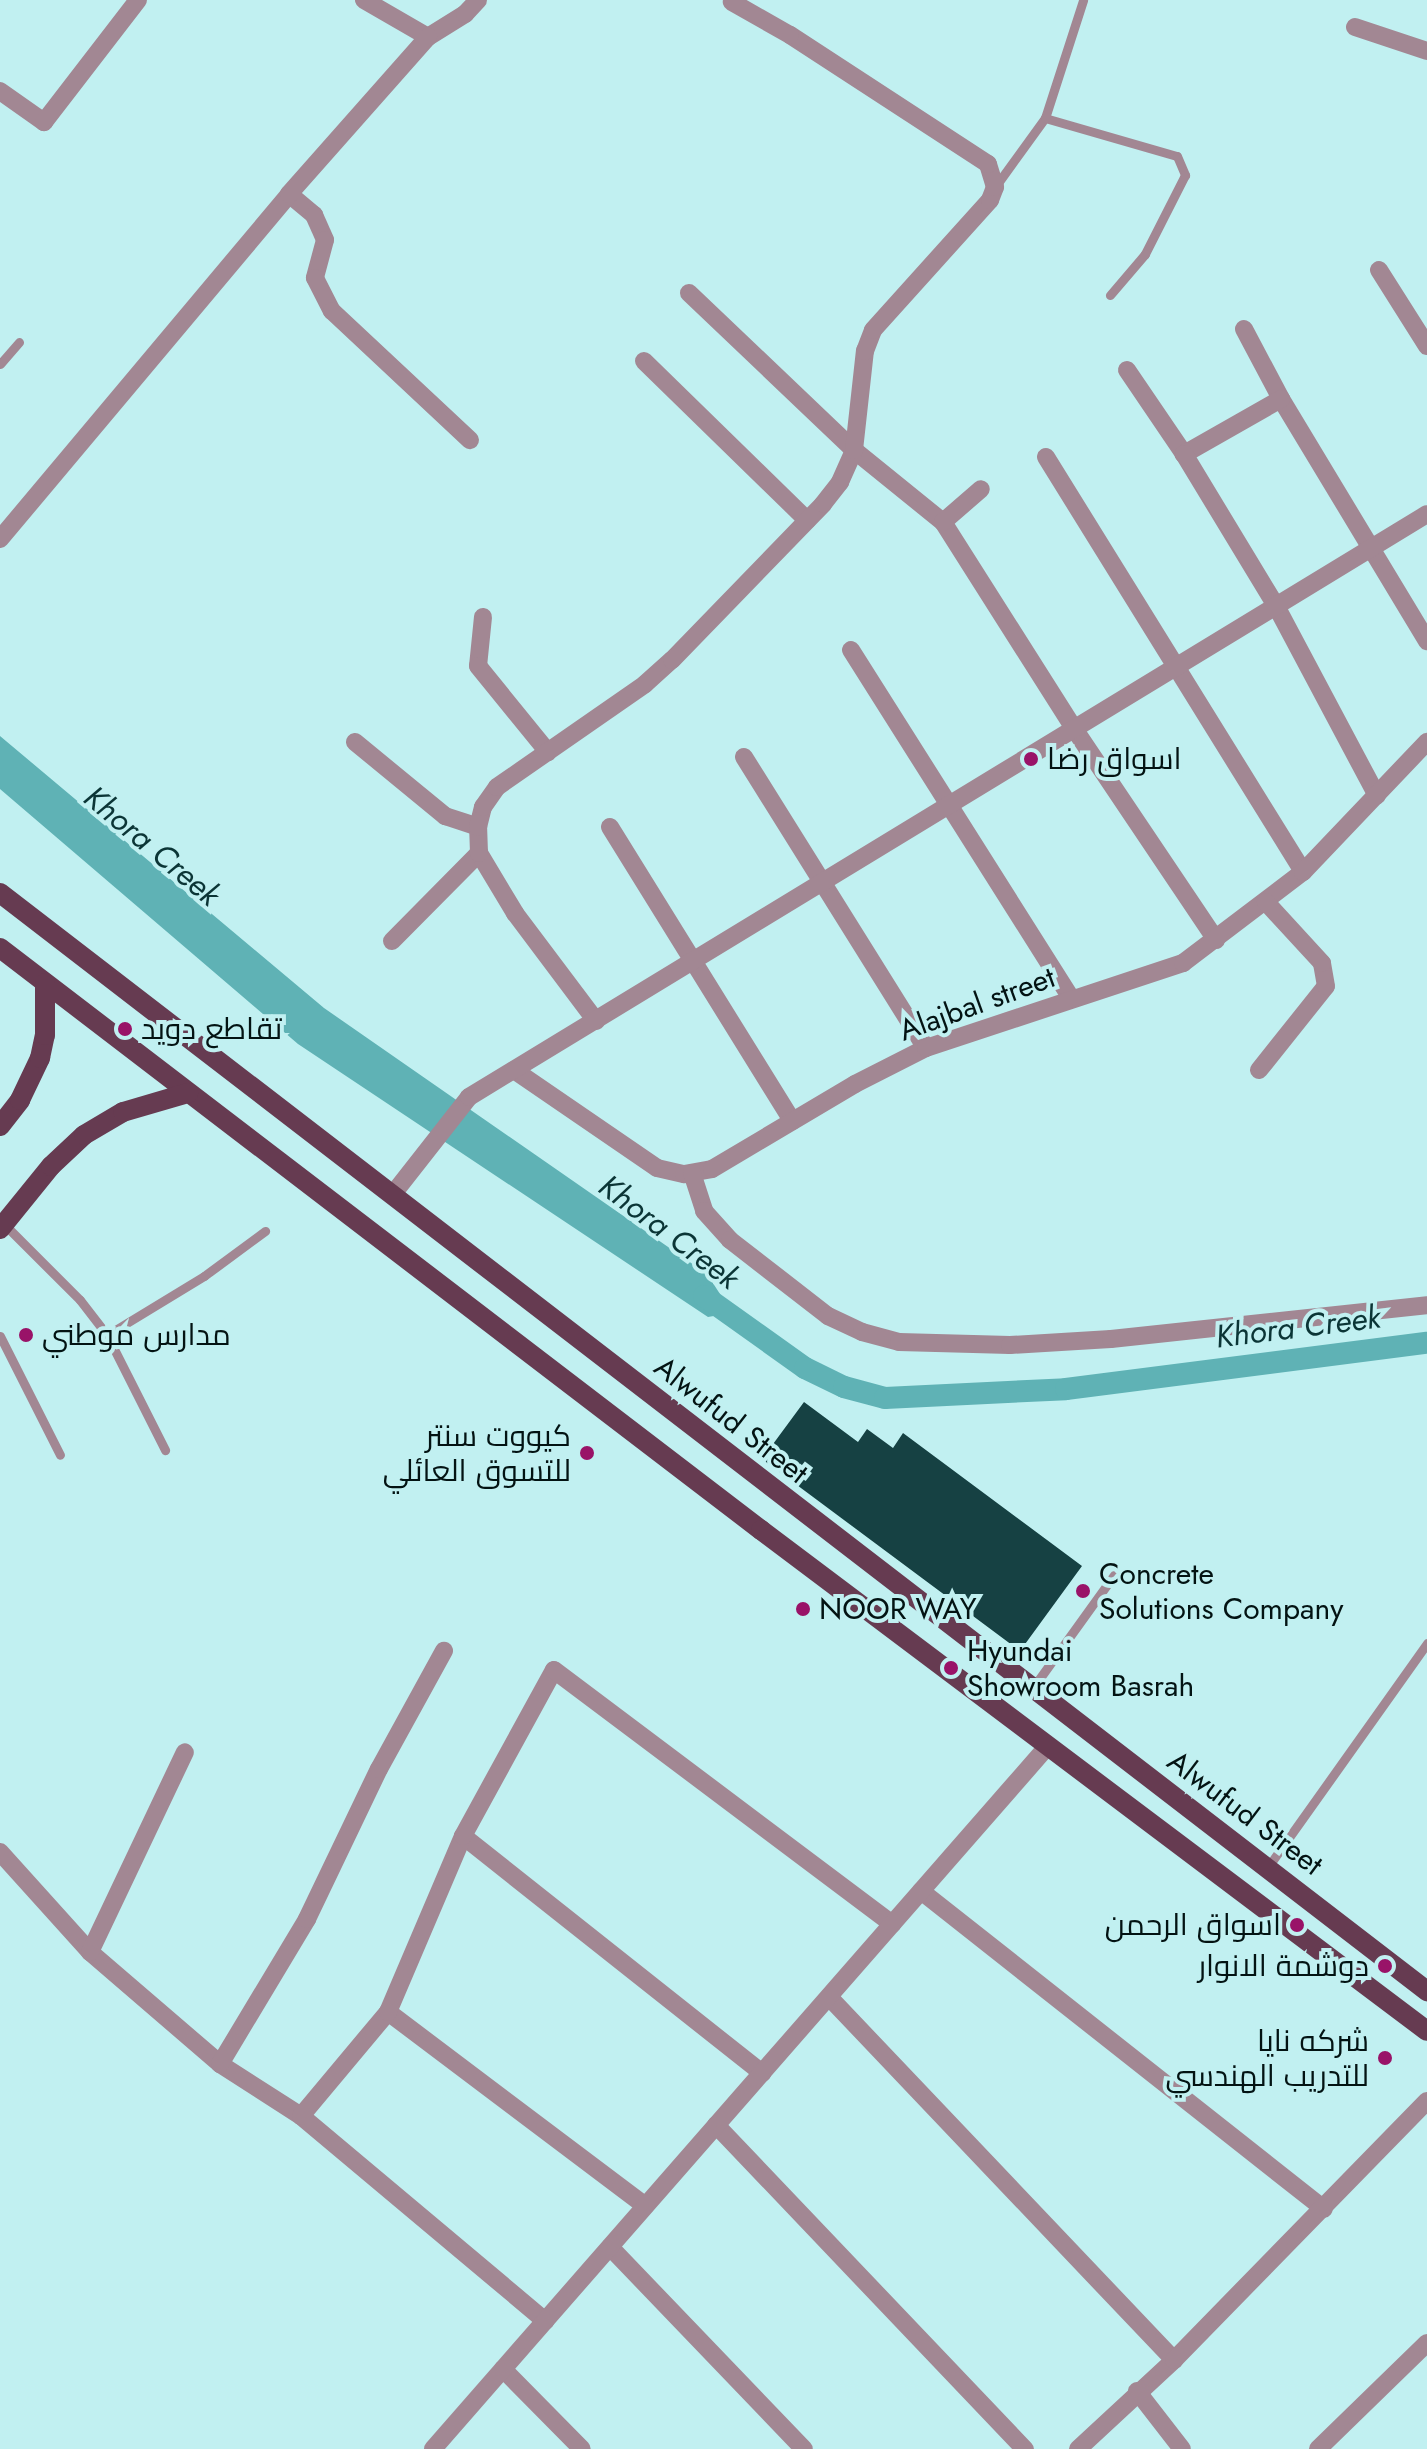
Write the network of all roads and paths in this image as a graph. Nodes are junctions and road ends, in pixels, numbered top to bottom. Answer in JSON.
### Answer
{"nodes":[{"id":1,"x":138,"y":0,"type":"edge"},
{"id":2,"x":478,"y":0,"type":"edge"},
{"id":3,"x":1083,"y":0,"type":"edge"},
{"id":4,"x":373,"y":2,"type":"edge"},
{"id":5,"x":732,"y":2,"type":"dead end"},
{"id":6,"x":1355,"y":27,"type":"dead end"},
{"id":7,"x":428,"y":37,"type":"junction"},
{"id":8,"x":1427,"y":51,"type":"edge"},
{"id":9,"x":0,"y":91,"type":"edge"},
{"id":10,"x":1045,"y":118,"type":"junction"},
{"id":11,"x":995,"y":187,"type":"junction"},
{"id":12,"x":289,"y":194,"type":"junction"},
{"id":13,"x":1379,"y":270,"type":"dead end"},
{"id":14,"x":689,"y":293,"type":"dead end"},
{"id":15,"x":1110,"y":295,"type":"dead end"},
{"id":16,"x":1244,"y":329,"type":"dead end"},
{"id":17,"x":19,"y":342,"type":"dead end"},
{"id":18,"x":1427,"y":346,"type":"edge"},
{"id":19,"x":644,"y":361,"type":"dead end"},
{"id":20,"x":0,"y":364,"type":"edge"},
{"id":21,"x":1127,"y":370,"type":"dead end"},
{"id":22,"x":1281,"y":399,"type":"junction"},
{"id":23,"x":470,"y":440,"type":"dead end"},
{"id":24,"x":854,"y":450,"type":"junction"},
{"id":25,"x":1184,"y":454,"type":"junction"},
{"id":26,"x":1046,"y":457,"type":"dead end"},
{"id":27,"x":981,"y":489,"type":"dead end"},
{"id":28,"x":1427,"y":514,"type":"edge"},
{"id":29,"x":807,"y":520,"type":"junction"},
{"id":30,"x":943,"y":522,"type":"junction"},
{"id":31,"x":0,"y":539,"type":"edge"},
{"id":32,"x":1370,"y":549,"type":"junction"},
{"id":33,"x":1275,"y":604,"type":"junction"},
{"id":34,"x":483,"y":617,"type":"dead end"},
{"id":35,"x":1427,"y":641,"type":"edge"},
{"id":36,"x":851,"y":650,"type":"dead end"},
{"id":37,"x":1174,"y":666,"type":"junction"},
{"id":38,"x":1075,"y":730,"type":"junction"},
{"id":39,"x":355,"y":742,"type":"dead end"},
{"id":40,"x":1427,"y":742,"type":"edge"},
{"id":41,"x":548,"y":752,"type":"junction"},
{"id":42,"x":744,"y":757,"type":"dead end"},
{"id":43,"x":1377,"y":796,"type":"junction"},
{"id":44,"x":951,"y":803,"type":"junction"},
{"id":45,"x":478,"y":827,"type":"junction"},
{"id":46,"x":610,"y":827,"type":"dead end"},
{"id":47,"x":479,"y":853,"type":"junction"},
{"id":48,"x":1303,"y":872,"type":"junction"},
{"id":49,"x":821,"y":881,"type":"junction"},
{"id":50,"x":0,"y":893,"type":"edge"},
{"id":51,"x":1266,"y":902,"type":"junction"},
{"id":52,"x":1216,"y":940,"type":"junction"},
{"id":53,"x":392,"y":941,"type":"dead end"},
{"id":54,"x":0,"y":948,"type":"edge"},
{"id":55,"x":694,"y":962,"type":"junction"},
{"id":56,"x":45,"y":983,"type":"junction"},
{"id":57,"x":1072,"y":999,"type":"junction"},
{"id":58,"x":596,"y":1021,"type":"junction"},
{"id":59,"x":926,"y":1048,"type":"junction"},
{"id":60,"x":514,"y":1070,"type":"junction"},
{"id":61,"x":1259,"y":1070,"type":"dead end"},
{"id":62,"x":188,"y":1093,"type":"junction"},
{"id":63,"x":792,"y":1121,"type":"junction"},
{"id":64,"x":0,"y":1126,"type":"edge"},
{"id":65,"x":692,"y":1173,"type":"junction"},
{"id":66,"x":393,"y":1194,"type":"junction"},
{"id":67,"x":2,"y":1226,"type":"edge"},
{"id":68,"x":265,"y":1231,"type":"dead end"},
{"id":69,"x":1427,"y":1305,"type":"edge"},
{"id":70,"x":107,"y":1335,"type":"junction"},
{"id":71,"x":0,"y":1336,"type":"edge"},
{"id":72,"x":165,"y":1450,"type":"dead end"},
{"id":73,"x":60,"y":1455,"type":"dead end"},
{"id":74,"x":1114,"y":1575,"type":"dead end"},
{"id":75,"x":1427,"y":1643,"type":"edge"},
{"id":76,"x":444,"y":1651,"type":"dead end"},
{"id":77,"x":1032,"y":1689,"type":"junction"},
{"id":78,"x":1047,"y":1747,"type":"junction"},
{"id":79,"x":185,"y":1752,"type":"dead end"},
{"id":80,"x":463,"y":1836,"type":"junction"},
{"id":81,"x":0,"y":1852,"type":"edge"},
{"id":82,"x":1268,"y":1867,"type":"junction"},
{"id":83,"x":921,"y":1891,"type":"junction"},
{"id":84,"x":892,"y":1924,"type":"junction"},
{"id":85,"x":90,"y":1952,"type":"junction"},
{"id":86,"x":1427,"y":1991,"type":"edge"},
{"id":87,"x":829,"y":1997,"type":"junction"},
{"id":88,"x":388,"y":2012,"type":"junction"},
{"id":89,"x":1427,"y":2031,"type":"edge"},
{"id":90,"x":220,"y":2064,"type":"junction"},
{"id":91,"x":762,"y":2073,"type":"junction"},
{"id":92,"x":1427,"y":2101,"type":"edge"},
{"id":93,"x":301,"y":2116,"type":"junction"},
{"id":94,"x":716,"y":2125,"type":"junction"},
{"id":95,"x":645,"y":2206,"type":"junction"},
{"id":96,"x":1324,"y":2209,"type":"junction"},
{"id":97,"x":610,"y":2247,"type":"junction"},
{"id":98,"x":545,"y":2321,"type":"junction"},
{"id":99,"x":1427,"y":2343,"type":"edge"},
{"id":100,"x":1174,"y":2360,"type":"junction"},
{"id":101,"x":503,"y":2369,"type":"junction"},
{"id":102,"x":1137,"y":2391,"type":"junction"},
{"id":103,"x":433,"y":2449,"type":"edge"},
{"id":104,"x":582,"y":2449,"type":"edge"},
{"id":105,"x":804,"y":2449,"type":"edge"},
{"id":106,"x":1025,"y":2449,"type":"edge"},
{"id":107,"x":1078,"y":2449,"type":"edge"},
{"id":108,"x":1182,"y":2449,"type":"edge"},
{"id":109,"x":1318,"y":2449,"type":"edge"}],
"edges":[{"from":1,"to":9,"type":"street"},
{"from":2,"to":7,"type":"street"},
{"from":3,"to":10,"type":"lane"},
{"from":4,"to":7,"type":"street"},
{"from":5,"to":11,"type":"street"},
{"from":6,"to":8,"type":"street"},
{"from":7,"to":12,"type":"street"},
{"from":10,"to":11,"type":"lane"},
{"from":10,"to":15,"type":"lane"},
{"from":11,"to":24,"type":"street"},
{"from":12,"to":23,"type":"street"},
{"from":12,"to":31,"type":"street"},
{"from":13,"to":18,"type":"street"},
{"from":14,"to":24,"type":"street"},
{"from":16,"to":22,"type":"street"},
{"from":17,"to":20,"type":"lane"},
{"from":19,"to":29,"type":"street"},
{"from":21,"to":25,"type":"street"},
{"from":22,"to":25,"type":"street"},
{"from":22,"to":32,"type":"street"},
{"from":24,"to":29,"type":"street"},
{"from":24,"to":30,"type":"street"},
{"from":25,"to":33,"type":"street"},
{"from":26,"to":37,"type":"street"},
{"from":27,"to":30,"type":"street"},
{"from":28,"to":32,"type":"street"},
{"from":29,"to":41,"type":"street"},
{"from":30,"to":38,"type":"street"},
{"from":32,"to":33,"type":"street"},
{"from":32,"to":35,"type":"street"},
{"from":33,"to":37,"type":"street"},
{"from":33,"to":43,"type":"street"},
{"from":34,"to":41,"type":"street"},
{"from":36,"to":44,"type":"street"},
{"from":37,"to":38,"type":"street"},
{"from":37,"to":48,"type":"street"},
{"from":38,"to":44,"type":"street"},
{"from":38,"to":52,"type":"street"},
{"from":39,"to":45,"type":"street"},
{"from":40,"to":43,"type":"street","name":"Alajbal street"},
{"from":41,"to":45,"type":"street"},
{"from":42,"to":49,"type":"street"},
{"from":43,"to":48,"type":"street","name":"Alajbal street"},
{"from":44,"to":49,"type":"street"},
{"from":44,"to":57,"type":"street"},
{"from":45,"to":47,"type":"street"},
{"from":46,"to":55,"type":"street"},
{"from":47,"to":53,"type":"street"},
{"from":47,"to":58,"type":"street"},
{"from":48,"to":51,"type":"street","name":"Alajbal street"},
{"from":49,"to":55,"type":"street"},
{"from":49,"to":59,"type":"street"},
{"from":50,"to":66,"type":"main road","name":"Alwufud Street"},
{"from":51,"to":52,"type":"street","name":"Alajbal street"},
{"from":51,"to":61,"type":"street"},
{"from":52,"to":57,"type":"street","name":"Alajbal street"},
{"from":54,"to":56,"type":"main road"},
{"from":55,"to":58,"type":"street"},
{"from":55,"to":63,"type":"street"},
{"from":56,"to":62,"type":"main road"},
{"from":56,"to":64,"type":"main road"},
{"from":57,"to":59,"type":"street","name":"Alajbal street"},
{"from":58,"to":60,"type":"street"},
{"from":59,"to":63,"type":"street","name":"Alajbal street"},
{"from":60,"to":65,"type":"street"},
{"from":60,"to":66,"type":"street"},
{"from":62,"to":67,"type":"main road"},
{"from":62,"to":78,"type":"main road"},
{"from":63,"to":65,"type":"street","name":"Alajbal street"},
{"from":65,"to":69,"type":"street"},
{"from":66,"to":77,"type":"main road","name":"Alwufud Street"},
{"from":67,"to":70,"type":"lane"},
{"from":68,"to":70,"type":"lane"},
{"from":70,"to":72,"type":"lane"},
{"from":71,"to":73,"type":"lane"},
{"from":74,"to":77,"type":"lane"},
{"from":75,"to":82,"type":"lane"},
{"from":76,"to":90,"type":"street"},
{"from":77,"to":82,"type":"main road","name":"Alwufud Street"},
{"from":78,"to":83,"type":"street"},
{"from":78,"to":89,"type":"main road"},
{"from":79,"to":85,"type":"street"},
{"from":80,"to":84,"type":"street"},
{"from":80,"to":88,"type":"street"},
{"from":80,"to":91,"type":"street"},
{"from":81,"to":85,"type":"street"},
{"from":82,"to":86,"type":"main road","name":"Alwufud Street"},
{"from":83,"to":84,"type":"street"},
{"from":83,"to":96,"type":"street"},
{"from":84,"to":87,"type":"street"},
{"from":85,"to":90,"type":"street"},
{"from":87,"to":91,"type":"street"},
{"from":87,"to":100,"type":"street"},
{"from":88,"to":93,"type":"street"},
{"from":88,"to":95,"type":"street"},
{"from":90,"to":93,"type":"street"},
{"from":91,"to":94,"type":"street"},
{"from":92,"to":96,"type":"street"},
{"from":93,"to":98,"type":"street"},
{"from":94,"to":95,"type":"street"},
{"from":94,"to":106,"type":"street"},
{"from":95,"to":97,"type":"street"},
{"from":96,"to":100,"type":"street"},
{"from":97,"to":98,"type":"street"},
{"from":97,"to":105,"type":"street"},
{"from":98,"to":101,"type":"street"},
{"from":99,"to":109,"type":"street"},
{"from":100,"to":102,"type":"street"},
{"from":101,"to":103,"type":"street"},
{"from":101,"to":104,"type":"street"},
{"from":102,"to":107,"type":"street"},
{"from":102,"to":108,"type":"street"}]}
